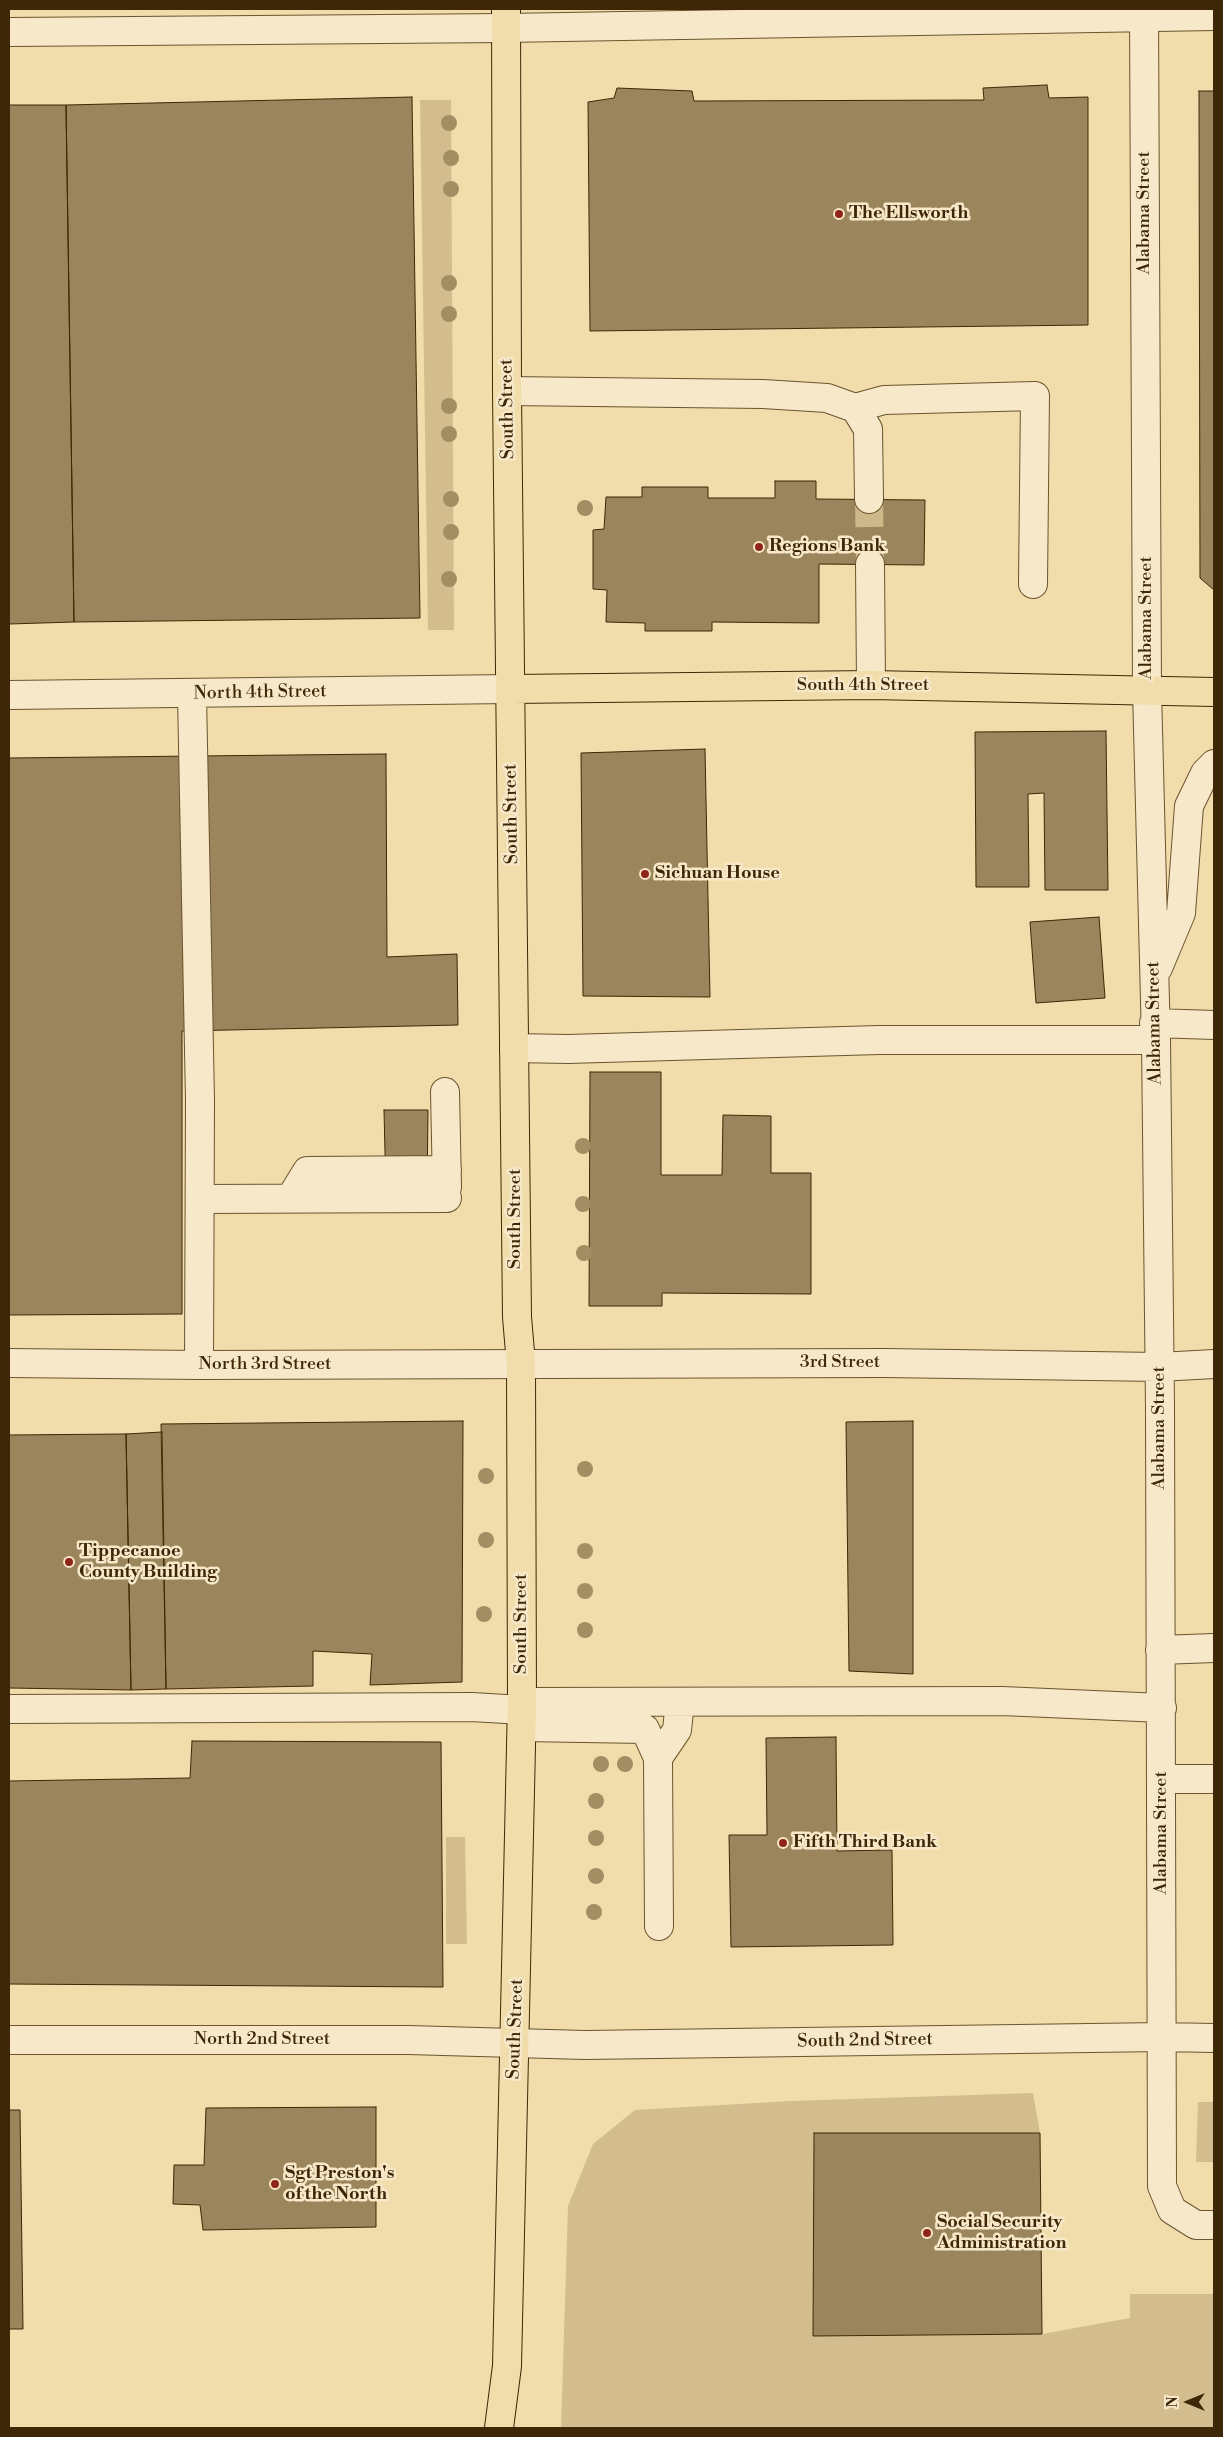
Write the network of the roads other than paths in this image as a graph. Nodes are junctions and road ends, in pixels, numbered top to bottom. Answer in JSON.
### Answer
{"nodes":[{"id":1,"x":1038,"y":13,"type":"edge"},
{"id":2,"x":1144,"y":13,"type":"edge"},
{"id":3,"x":1214,"y":16,"type":"edge"},
{"id":4,"x":506,"y":18,"type":"edge"},
{"id":5,"x":9,"y":32,"type":"edge"},
{"id":6,"x":507,"y":391,"type":"junction"},
{"id":7,"x":855,"y":408,"type":"junction"},
{"id":8,"x":869,"y":499,"type":"tunnel mouth"},
{"id":9,"x":870,"y":564,"type":"tunnel mouth"},
{"id":10,"x":1033,"y":584,"type":"dead end"},
{"id":11,"x":871,"y":686,"type":"junction"},
{"id":12,"x":511,"y":689,"type":"junction"},
{"id":13,"x":1147,"y":690,"type":"junction"},
{"id":14,"x":1214,"y":692,"type":"edge"},
{"id":15,"x":192,"y":694,"type":"junction"},
{"id":16,"x":9,"y":695,"type":"edge"},
{"id":17,"x":1214,"y":764,"type":"edge"},
{"id":18,"x":1154,"y":976,"type":"junction"},
{"id":19,"x":1214,"y":1025,"type":"edge"},
{"id":20,"x":1155,"y":1032,"type":"junction"},
{"id":21,"x":514,"y":1048,"type":"junction"},
{"id":22,"x":445,"y":1092,"type":"dead end"},
{"id":23,"x":447,"y":1170,"type":"junction"},
{"id":24,"x":291,"y":1197,"type":"junction"},
{"id":25,"x":200,"y":1199,"type":"junction"},
{"id":26,"x":9,"y":1363,"type":"edge"},
{"id":27,"x":521,"y":1364,"type":"junction"},
{"id":28,"x":1214,"y":1364,"type":"edge"},
{"id":29,"x":199,"y":1365,"type":"junction"},
{"id":30,"x":1159,"y":1366,"type":"junction"},
{"id":31,"x":1214,"y":1648,"type":"edge"},
{"id":32,"x":1160,"y":1650,"type":"junction"},
{"id":33,"x":680,"y":1702,"type":"junction"},
{"id":34,"x":1162,"y":1708,"type":"junction"},
{"id":35,"x":9,"y":1709,"type":"edge"},
{"id":36,"x":522,"y":1713,"type":"junction"},
{"id":37,"x":658,"y":1758,"type":"junction"},
{"id":38,"x":1162,"y":1779,"type":"junction"},
{"id":39,"x":1214,"y":1779,"type":"edge"},
{"id":40,"x":658,"y":1926,"type":"dead end"},
{"id":41,"x":1162,"y":2037,"type":"junction"},
{"id":42,"x":1214,"y":2038,"type":"edge"},
{"id":43,"x":9,"y":2040,"type":"edge"},
{"id":44,"x":516,"y":2042,"type":"junction"},
{"id":45,"x":1214,"y":2225,"type":"edge"},
{"id":46,"x":499,"y":2428,"type":"edge"}],
"edges":[{"from":1,"to":2,"type":"street"},
{"from":1,"to":4,"type":"street"},
{"from":2,"to":3,"type":"street"},
{"from":2,"to":13,"type":"street","name":"Alabama Street"},
{"from":4,"to":5,"type":"street"},
{"from":4,"to":6,"type":"main road","name":"South Street"},
{"from":6,"to":7,"type":"street"},
{"from":6,"to":12,"type":"main road","name":"South Street"},
{"from":7,"to":8,"type":"street"},
{"from":7,"to":10,"type":"street"},
{"from":9,"to":11,"type":"street"},
{"from":11,"to":12,"type":"main road","name":"South 4th Street"},
{"from":11,"to":13,"type":"main road","name":"South 4th Street"},
{"from":12,"to":15,"type":"street","name":"North 4th Street"},
{"from":12,"to":21,"type":"main road","name":"South Street"},
{"from":13,"to":14,"type":"main road","name":"South 4th Street"},
{"from":13,"to":18,"type":"street","name":"Alabama Street"},
{"from":15,"to":16,"type":"street","name":"North 4th Street"},
{"from":15,"to":25,"type":"street"},
{"from":17,"to":18,"type":"street"},
{"from":18,"to":20,"type":"street","name":"Alabama Street"},
{"from":19,"to":20,"type":"street"},
{"from":20,"to":21,"type":"street"},
{"from":20,"to":30,"type":"street","name":"Alabama Street"},
{"from":21,"to":27,"type":"main road","name":"South Street"},
{"from":22,"to":23,"type":"street"},
{"from":23,"to":24,"type":"street"},
{"from":23,"to":24,"type":"street"},
{"from":24,"to":25,"type":"street"},
{"from":25,"to":29,"type":"street"},
{"from":26,"to":29,"type":"street","name":"North 3rd Street"},
{"from":27,"to":29,"type":"street","name":"North 3rd Street"},
{"from":27,"to":30,"type":"street","name":"3rd Street"},
{"from":27,"to":36,"type":"main road","name":"South Street"},
{"from":28,"to":30,"type":"street","name":"3rd Street"},
{"from":30,"to":32,"type":"street","name":"Alabama Street"},
{"from":31,"to":32,"type":"street"},
{"from":32,"to":34,"type":"street","name":"Alabama Street"},
{"from":33,"to":34,"type":"street"},
{"from":33,"to":36,"type":"street"},
{"from":33,"to":37,"type":"street"},
{"from":34,"to":38,"type":"street","name":"Alabama Street"},
{"from":35,"to":36,"type":"street"},
{"from":36,"to":37,"type":"street"},
{"from":36,"to":44,"type":"main road","name":"South Street"},
{"from":37,"to":40,"type":"street"},
{"from":38,"to":39,"type":"street"},
{"from":38,"to":41,"type":"street","name":"Alabama Street"},
{"from":41,"to":42,"type":"street","name":"South 2nd Street"},
{"from":41,"to":44,"type":"street","name":"South 2nd Street"},
{"from":41,"to":45,"type":"street","name":"Alabama Street"},
{"from":43,"to":44,"type":"street","name":"North 2nd Street"},
{"from":44,"to":46,"type":"main road","name":"South Street"}]}
